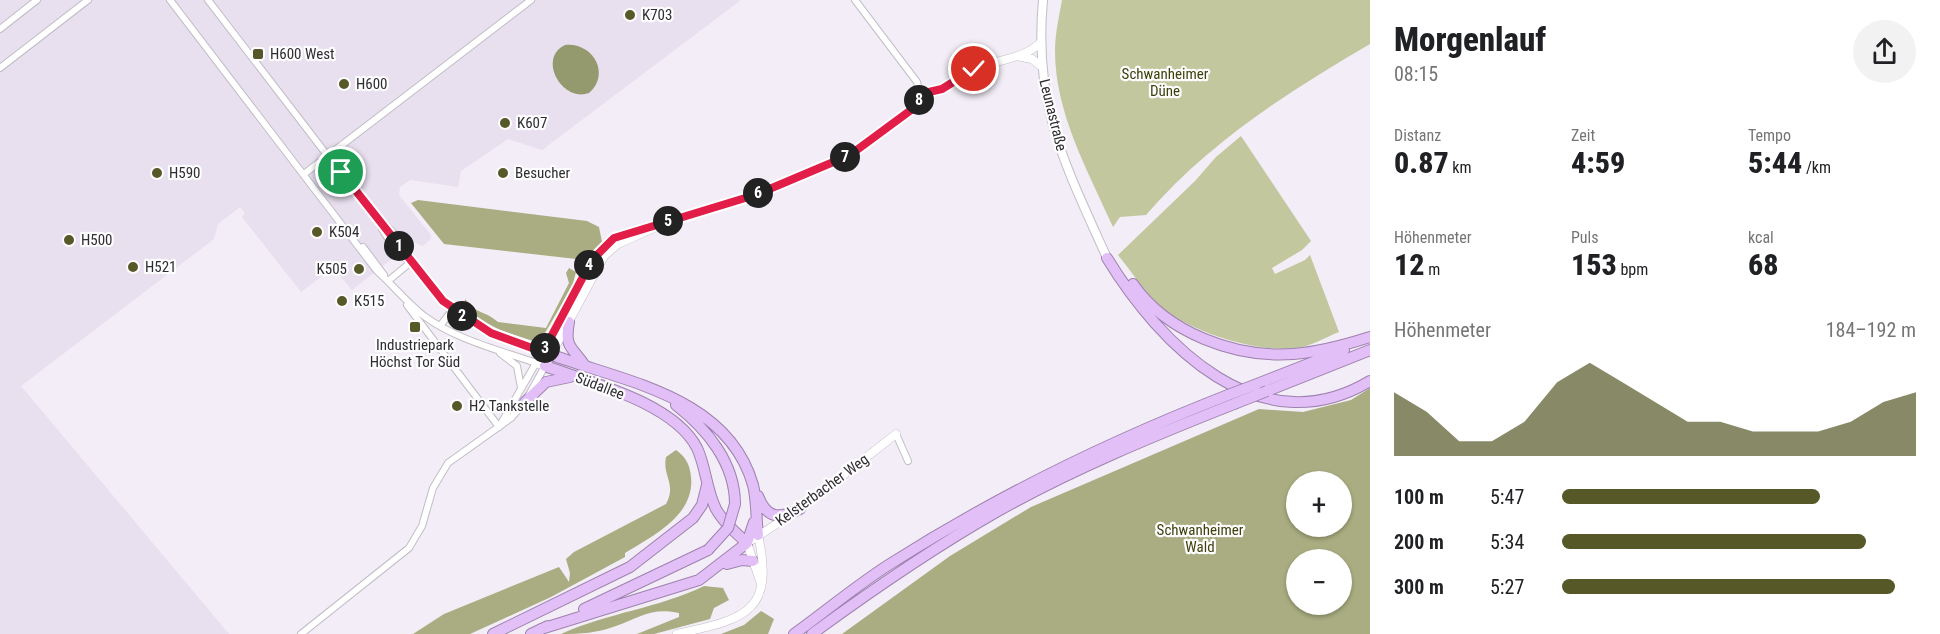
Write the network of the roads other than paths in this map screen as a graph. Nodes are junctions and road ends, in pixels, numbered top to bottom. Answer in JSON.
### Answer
{"nodes":[{"id":1,"x":37,"y":0,"type":"edge"},
{"id":2,"x":88,"y":0,"type":"edge"},
{"id":3,"x":170,"y":0,"type":"edge"},
{"id":4,"x":208,"y":0,"type":"edge"},
{"id":5,"x":531,"y":0,"type":"edge"},
{"id":6,"x":855,"y":0,"type":"edge"},
{"id":7,"x":1044,"y":0,"type":"edge"},
{"id":8,"x":0,"y":29,"type":"edge"},
{"id":9,"x":1040,"y":43,"type":"junction"},
{"id":10,"x":1019,"y":57,"type":"junction"},
{"id":11,"x":1041,"y":66,"type":"junction"},
{"id":12,"x":0,"y":68,"type":"edge"},
{"id":13,"x":920,"y":94,"type":"junction"},
{"id":14,"x":329,"y":156,"type":"junction"},
{"id":15,"x":304,"y":174,"type":"junction"},
{"id":16,"x":667,"y":222,"type":"junction"},
{"id":17,"x":1109,"y":255,"type":"junction"},
{"id":18,"x":411,"y":262,"type":"junction"},
{"id":19,"x":388,"y":280,"type":"junction"},
{"id":20,"x":398,"y":292,"type":"junction"},
{"id":21,"x":453,"y":309,"type":"junction"},
{"id":22,"x":570,"y":322,"type":"junction"},
{"id":23,"x":440,"y":326,"type":"junction"},
{"id":24,"x":491,"y":333,"type":"junction"},
{"id":25,"x":1370,"y":338,"type":"edge"},
{"id":26,"x":487,"y":345,"type":"junction"},
{"id":27,"x":1370,"y":350,"type":"edge"},
{"id":28,"x":547,"y":354,"type":"junction"},
{"id":29,"x":541,"y":365,"type":"junction"},
{"id":30,"x":585,"y":366,"type":"junction"},
{"id":31,"x":574,"y":376,"type":"junction"},
{"id":32,"x":1370,"y":381,"type":"edge"},
{"id":33,"x":521,"y":391,"type":"junction"},
{"id":34,"x":656,"y":391,"type":"junction"},
{"id":35,"x":1231,"y":400,"type":"junction"},
{"id":36,"x":525,"y":402,"type":"junction"},
{"id":37,"x":499,"y":427,"type":"junction"},
{"id":38,"x":896,"y":434,"type":"joint"},
{"id":39,"x":908,"y":461,"type":"dead end"},
{"id":40,"x":707,"y":481,"type":"junction"},
{"id":41,"x":753,"y":485,"type":"junction"},
{"id":42,"x":800,"y":509,"type":"junction"},
{"id":43,"x":755,"y":518,"type":"junction"},
{"id":44,"x":724,"y":519,"type":"junction"},
{"id":45,"x":759,"y":535,"type":"junction"},
{"id":46,"x":747,"y":543,"type":"junction"},
{"id":47,"x":753,"y":561,"type":"junction"},
{"id":48,"x":721,"y":566,"type":"junction"},
{"id":49,"x":761,"y":584,"type":"junction"},
{"id":50,"x":542,"y":629,"type":"junction"},
{"id":51,"x":813,"y":633,"type":"edge"},
{"id":52,"x":301,"y":634,"type":"edge"},
{"id":53,"x":493,"y":634,"type":"edge"},
{"id":54,"x":531,"y":634,"type":"edge"},
{"id":55,"x":677,"y":634,"type":"edge"},
{"id":56,"x":794,"y":634,"type":"edge"}],
"edges":[{"from":1,"to":8,"type":"street"},
{"from":2,"to":12,"type":"street"},
{"from":3,"to":15,"type":"street","name":"Südallee"},
{"from":4,"to":14,"type":"street","name":"Südallee"},
{"from":5,"to":14,"type":"street"},
{"from":6,"to":13,"type":"street"},
{"from":7,"to":9,"type":"main road","name":"Leunastraße"},
{"from":9,"to":10,"type":"street"},
{"from":9,"to":11,"type":"main road","name":"Leunastraße"},
{"from":10,"to":11,"type":"street"},
{"from":10,"to":13,"type":"street"},
{"from":11,"to":17,"type":"main road","name":"Leunastraße"},
{"from":13,"to":16,"type":"street"},
{"from":14,"to":15,"type":"street"},
{"from":14,"to":18,"type":"street","name":"Südallee"},
{"from":15,"to":19,"type":"street","name":"Südallee"},
{"from":16,"to":22,"type":"street"},
{"from":16,"to":28,"type":"street"},
{"from":17,"to":25,"type":"highway"},
{"from":17,"to":32,"type":"highway"},
{"from":18,"to":19,"type":"street"},
{"from":18,"to":21,"type":"street","name":"Südallee"},
{"from":19,"to":20,"type":"street","name":"Südallee"},
{"from":20,"to":23,"type":"street","name":"Südallee"},
{"from":20,"to":37,"type":"street","name":"Südallee"},
{"from":21,"to":23,"type":"street"},
{"from":21,"to":24,"type":"street","name":"Südallee"},
{"from":22,"to":28,"type":"street"},
{"from":22,"to":30,"type":"highway"},
{"from":23,"to":26,"type":"street","name":"Südallee"},
{"from":24,"to":26,"type":"street"},
{"from":24,"to":28,"type":"street","name":"Südallee"},
{"from":25,"to":35,"type":"highway","bridge":true},
{"from":26,"to":29,"type":"street","name":"Südallee"},
{"from":26,"to":33,"type":"street"},
{"from":27,"to":35,"type":"highway","bridge":true},
{"from":28,"to":29,"type":"street"},
{"from":28,"to":30,"type":"highway","name":"Südallee"},
{"from":29,"to":31,"type":"highway","name":"Südallee"},
{"from":29,"to":33,"type":"street"},
{"from":29,"to":36,"type":"street"},
{"from":30,"to":34,"type":"highway","name":"Südallee"},
{"from":31,"to":36,"type":"highway"},
{"from":31,"to":40,"type":"highway","name":"Südallee"},
{"from":33,"to":37,"type":"street"},
{"from":34,"to":41,"type":"highway"},
{"from":34,"to":50,"type":"highway","bridge":true},
{"from":35,"to":51,"type":"highway"},
{"from":35,"to":56,"type":"highway"},
{"from":36,"to":37,"type":"street"},
{"from":37,"to":52,"type":"street"},
{"from":38,"to":39,"type":"street"},
{"from":38,"to":42,"type":"street","name":"Kelsterbacher Weg"},
{"from":40,"to":44,"type":"highway","name":"Südallee"},
{"from":40,"to":53,"type":"highway"},
{"from":41,"to":42,"type":"highway"},
{"from":41,"to":43,"type":"highway"},
{"from":42,"to":45,"type":"street","name":"Kelsterbacher Weg"},
{"from":43,"to":44,"type":"highway"},
{"from":43,"to":45,"type":"highway"},
{"from":43,"to":46,"type":"highway"},
{"from":44,"to":46,"type":"highway","name":"Südallee"},
{"from":45,"to":46,"type":"street","name":"Kelsterbacher Weg"},
{"from":45,"to":49,"type":"street"},
{"from":46,"to":47,"type":"street"},
{"from":46,"to":48,"type":"highway"},
{"from":47,"to":48,"type":"highway"},
{"from":47,"to":49,"type":"street"},
{"from":48,"to":50,"type":"highway"},
{"from":49,"to":55,"type":"street"},
{"from":50,"to":54,"type":"highway"}]}
